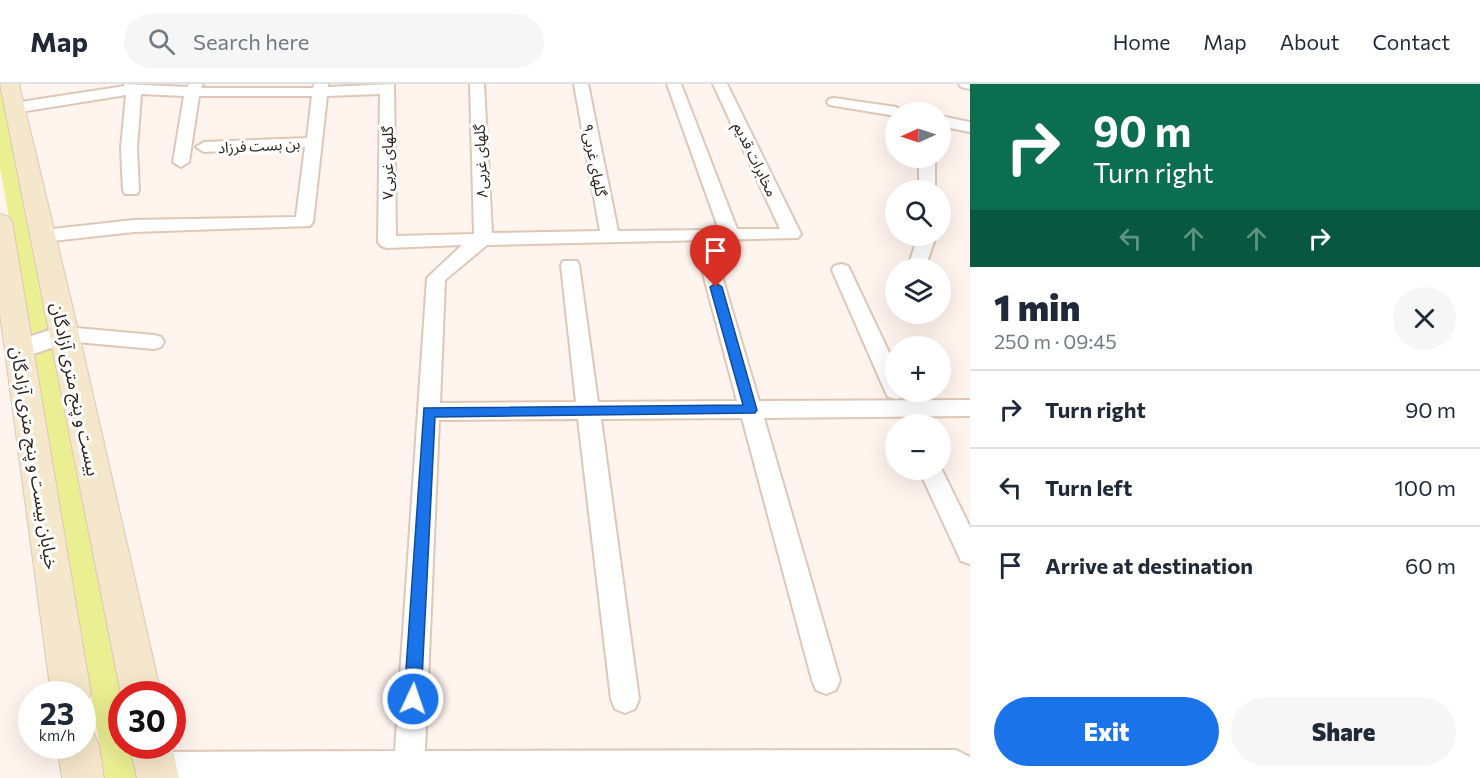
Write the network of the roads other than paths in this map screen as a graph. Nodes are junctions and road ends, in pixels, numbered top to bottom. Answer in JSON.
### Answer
{"nodes":[{"id":1,"x":477,"y":84,"type":"edge"},
{"id":2,"x":581,"y":84,"type":"edge"},
{"id":3,"x":674,"y":84,"type":"edge"},
{"id":4,"x":720,"y":84,"type":"edge"},
{"id":5,"x":387,"y":86,"type":"edge"},
{"id":6,"x":132,"y":87,"type":"edge"},
{"id":7,"x":194,"y":88,"type":"edge"},
{"id":8,"x":321,"y":88,"type":"edge"},
{"id":9,"x":12,"y":96,"type":"edge"},
{"id":10,"x":834,"y":102,"type":"dead end"},
{"id":11,"x":885,"y":110,"type":"edge"},
{"id":12,"x":951,"y":123,"type":"edge"},
{"id":13,"x":970,"y":127,"type":"edge"},
{"id":14,"x":314,"y":142,"type":"junction"},
{"id":15,"x":204,"y":147,"type":"dead end"},
{"id":16,"x":182,"y":162,"type":"dead end"},
{"id":17,"x":131,"y":190,"type":"dead end"},
{"id":18,"x":0,"y":222,"type":"edge"},
{"id":19,"x":730,"y":235,"type":"junction"},
{"id":20,"x":43,"y":236,"type":"junction"},
{"id":21,"x":610,"y":237,"type":"junction"},
{"id":22,"x":483,"y":238,"type":"junction"},
{"id":23,"x":570,"y":265,"type":"dead end"},
{"id":24,"x":710,"y":266,"type":"dead end"},
{"id":25,"x":841,"y":270,"type":"dead end"},
{"id":26,"x":65,"y":334,"type":"junction"},
{"id":27,"x":154,"y":342,"type":"dead end"},
{"id":28,"x":19,"y":350,"type":"junction"},
{"id":29,"x":901,"y":404,"type":"edge"},
{"id":30,"x":970,"y":408,"type":"edge"},
{"id":31,"x":751,"y":410,"type":"junction"},
{"id":32,"x":590,"y":411,"type":"junction"},
{"id":33,"x":429,"y":412,"type":"junction"},
{"id":34,"x":937,"y":480,"type":"edge"},
{"id":35,"x":970,"y":553,"type":"edge"},
{"id":36,"x":826,"y":680,"type":"dead end"},
{"id":37,"x":68,"y":681,"type":"edge"},
{"id":38,"x":138,"y":681,"type":"edge"},
{"id":39,"x":625,"y":699,"type":"dead end"},
{"id":40,"x":80,"y":759,"type":"edge"},
{"id":41,"x":155,"y":764,"type":"edge"},
{"id":42,"x":409,"y":767,"type":"junction"},
{"id":43,"x":530,"y":772,"type":"edge"},
{"id":44,"x":742,"y":772,"type":"edge"},
{"id":45,"x":962,"y":772,"type":"edge"},
{"id":46,"x":83,"y":778,"type":"edge"}],
"edges":[{"from":1,"to":22,"type":"street","name":"گلهای غربی۸"},
{"from":2,"to":21,"type":"street","name":"گلهای غربی۹"},
{"from":3,"to":19,"type":"street"},
{"from":4,"to":19,"type":"street","name":"مخابرات قدیم"},
{"from":5,"to":8,"type":"street"},
{"from":5,"to":22,"type":"street","name":"گلهای غربی۷"},
{"from":6,"to":7,"type":"street"},
{"from":6,"to":9,"type":"street"},
{"from":6,"to":17,"type":"street"},
{"from":7,"to":8,"type":"street"},
{"from":7,"to":16,"type":"street"},
{"from":8,"to":14,"type":"street"},
{"from":9,"to":20,"type":"main road","name":"بیست و پنج متری آزادگان"},
{"from":10,"to":11,"type":"street"},
{"from":12,"to":13,"type":"street"},
{"from":14,"to":15,"type":"street","name":"بن بست فرزاد"},
{"from":14,"to":20,"type":"street"},
{"from":18,"to":28,"type":"main road","name":"خیابان بیست و پنج متری آزادگان"},
{"from":19,"to":21,"type":"street"},
{"from":20,"to":26,"type":"main road","name":"بیست و پنج متری آزادگان"},
{"from":21,"to":22,"type":"street"},
{"from":22,"to":33,"type":"street"},
{"from":23,"to":32,"type":"street"},
{"from":24,"to":31,"type":"street"},
{"from":25,"to":29,"type":"street"},
{"from":26,"to":27,"type":"street"},
{"from":26,"to":28,"type":"street"},
{"from":26,"to":38,"type":"main road","name":"بیست و پنج متری آزادگان"},
{"from":28,"to":37,"type":"main road","name":"خیابان بیست و پنج متری آزادگان"},
{"from":29,"to":30,"type":"street"},
{"from":29,"to":31,"type":"street"},
{"from":31,"to":32,"type":"street"},
{"from":31,"to":36,"type":"street"},
{"from":32,"to":33,"type":"street"},
{"from":32,"to":39,"type":"street"},
{"from":33,"to":42,"type":"street"},
{"from":34,"to":35,"type":"street"},
{"from":40,"to":46,"type":"main road"},
{"from":41,"to":42,"type":"street"},
{"from":42,"to":43,"type":"street"},
{"from":43,"to":44,"type":"street"},
{"from":44,"to":45,"type":"street"}]}
